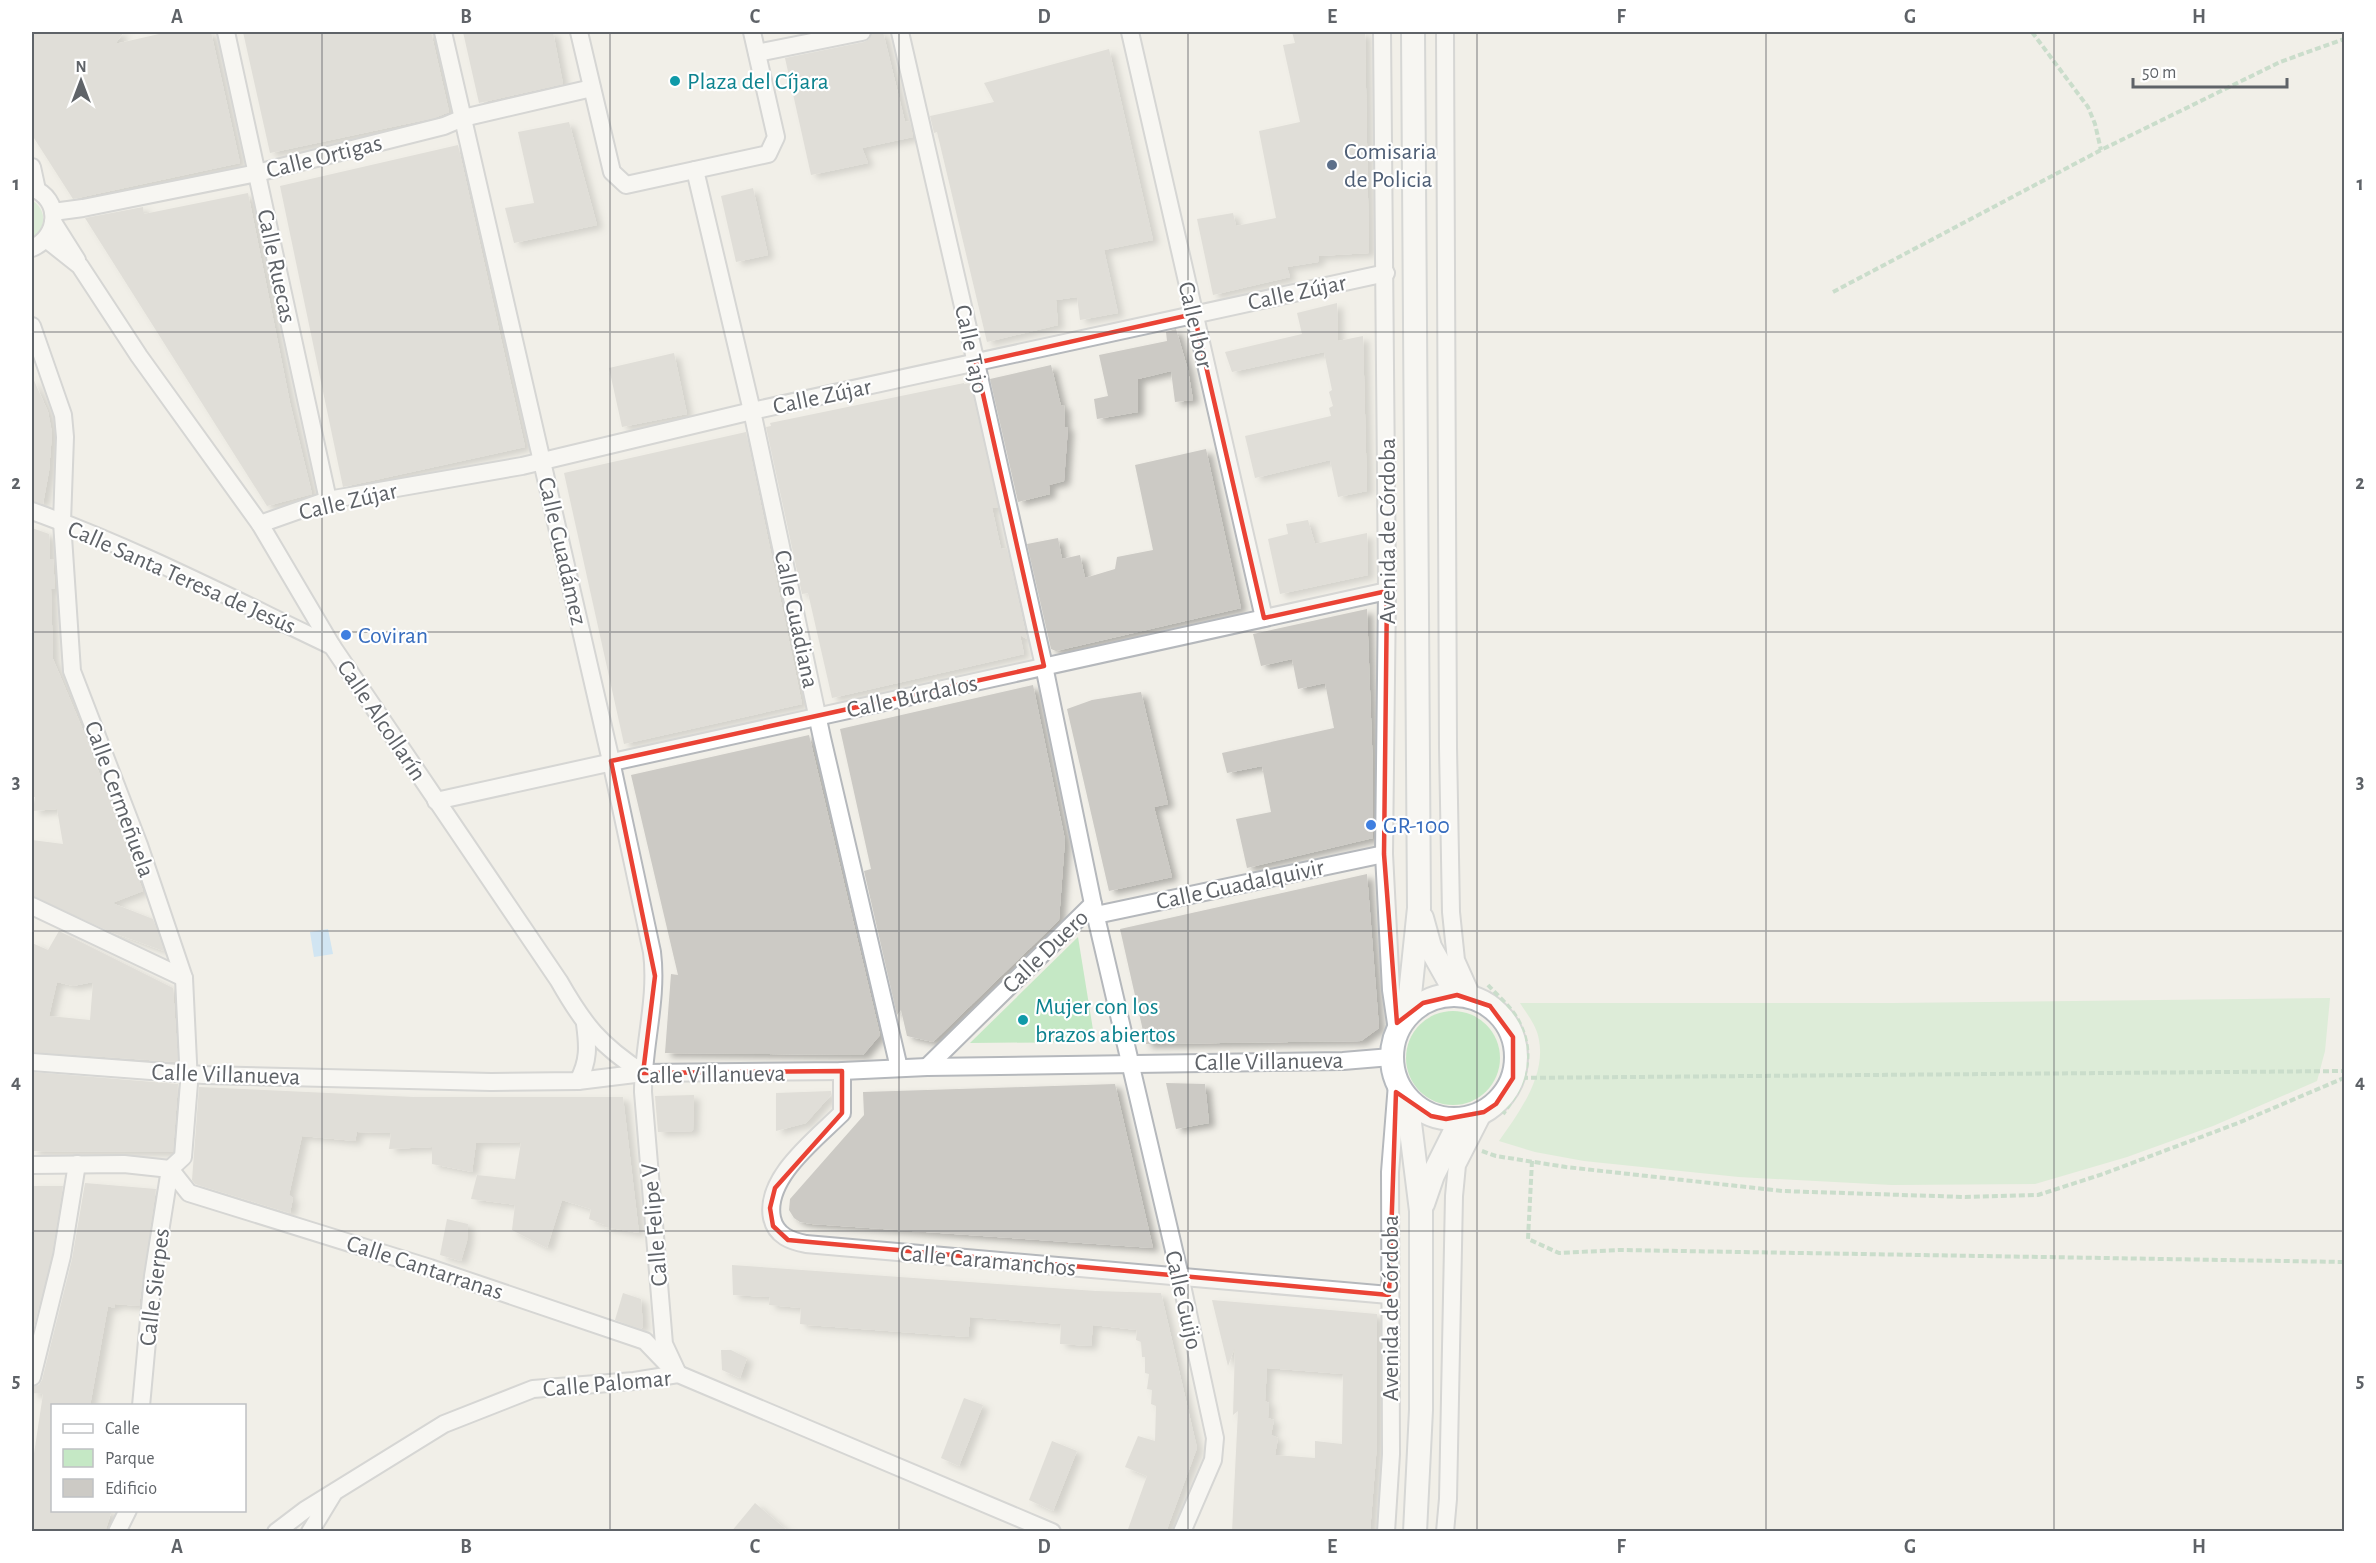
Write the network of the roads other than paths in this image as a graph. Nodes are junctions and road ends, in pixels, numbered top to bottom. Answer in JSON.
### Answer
{"nodes":[{"id":1,"x":226,"y":32,"type":"edge"},
{"id":2,"x":443,"y":32,"type":"edge"},
{"id":3,"x":579,"y":32,"type":"edge"},
{"id":4,"x":752,"y":32,"type":"edge"},
{"id":5,"x":862,"y":32,"type":"edge"},
{"id":6,"x":900,"y":32,"type":"edge"},
{"id":7,"x":1130,"y":32,"type":"edge"},
{"id":8,"x":1382,"y":32,"type":"edge"},
{"id":9,"x":1413,"y":32,"type":"edge"},
{"id":10,"x":1445,"y":32,"type":"edge"},
{"id":11,"x":757,"y":53,"type":"junction"},
{"id":12,"x":592,"y":88,"type":"junction"},
{"id":13,"x":463,"y":118,"type":"junction"},
{"id":14,"x":32,"y":167,"type":"edge"},
{"id":15,"x":695,"y":170,"type":"junction"},
{"id":16,"x":257,"y":173,"type":"junction"},
{"id":17,"x":34,"y":189,"type":"edge"},
{"id":18,"x":53,"y":217,"type":"junction"},
{"id":19,"x":39,"y":244,"type":"edge"},
{"id":20,"x":80,"y":266,"type":"junction"},
{"id":21,"x":1386,"y":273,"type":"junction"},
{"id":22,"x":1194,"y":314,"type":"junction"},
{"id":23,"x":32,"y":326,"type":"edge"},
{"id":24,"x":976,"y":363,"type":"junction"},
{"id":25,"x":752,"y":411,"type":"junction"},
{"id":26,"x":542,"y":462,"type":"junction"},
{"id":27,"x":328,"y":501,"type":"junction"},
{"id":28,"x":32,"y":511,"type":"edge"},
{"id":29,"x":62,"y":522,"type":"junction"},
{"id":30,"x":260,"y":524,"type":"junction"},
{"id":31,"x":1387,"y":591,"type":"junction"},
{"id":32,"x":1264,"y":618,"type":"junction"},
{"id":33,"x":332,"y":646,"type":"junction"},
{"id":34,"x":1044,"y":666,"type":"junction"},
{"id":35,"x":818,"y":716,"type":"junction"},
{"id":36,"x":611,"y":761,"type":"junction"},
{"id":37,"x":436,"y":801,"type":"junction"},
{"id":38,"x":1384,"y":854,"type":"junction"},
{"id":39,"x":32,"y":906,"type":"edge"},
{"id":40,"x":1419,"y":908,"type":"junction"},
{"id":41,"x":1095,"y":910,"type":"junction"},
{"id":42,"x":184,"y":978,"type":"junction"},
{"id":43,"x":1465,"y":996,"type":"junction"},
{"id":44,"x":1403,"y":1022,"type":"junction"},
{"id":45,"x":585,"y":1024,"type":"junction"},
{"id":46,"x":1391,"y":1057,"type":"junction"},
{"id":47,"x":32,"y":1062,"type":"edge"},
{"id":48,"x":1130,"y":1064,"type":"junction"},
{"id":49,"x":927,"y":1067,"type":"junction"},
{"id":50,"x":899,"y":1068,"type":"junction"},
{"id":51,"x":842,"y":1071,"type":"junction"},
{"id":52,"x":643,"y":1073,"type":"junction"},
{"id":53,"x":189,"y":1074,"type":"junction"},
{"id":54,"x":578,"y":1081,"type":"junction"},
{"id":55,"x":1402,"y":1091,"type":"junction"},
{"id":56,"x":1484,"y":1112,"type":"junction"},
{"id":57,"x":1461,"y":1119,"type":"junction"},
{"id":58,"x":77,"y":1164,"type":"junction"},
{"id":59,"x":32,"y":1165,"type":"edge"},
{"id":60,"x":170,"y":1169,"type":"junction"},
{"id":61,"x":1421,"y":1211,"type":"junction"},
{"id":62,"x":1180,"y":1276,"type":"junction"},
{"id":63,"x":1389,"y":1295,"type":"junction"},
{"id":64,"x":678,"y":1374,"type":"junction"},
{"id":65,"x":32,"y":1377,"type":"edge"},
{"id":66,"x":141,"y":1404,"type":"edge"},
{"id":67,"x":335,"y":1491,"type":"junction"},
{"id":68,"x":127,"y":1512,"type":"edge"},
{"id":69,"x":117,"y":1532,"type":"edge"},
{"id":70,"x":276,"y":1532,"type":"edge"},
{"id":71,"x":310,"y":1532,"type":"edge"},
{"id":72,"x":1052,"y":1532,"type":"edge"},
{"id":73,"x":1182,"y":1532,"type":"edge"},
{"id":74,"x":1386,"y":1532,"type":"edge"},
{"id":75,"x":1415,"y":1532,"type":"edge"},
{"id":76,"x":1445,"y":1532,"type":"edge"}],
"edges":[{"from":1,"to":16,"type":"street","name":"Calle Ruecas"},
{"from":2,"to":13,"type":"street","name":"Calle Guadámez"},
{"from":3,"to":12,"type":"street"},
{"from":4,"to":11,"type":"street"},
{"from":5,"to":11,"type":"street"},
{"from":6,"to":24,"type":"street","name":"Calle Tajo"},
{"from":7,"to":22,"type":"street","name":"Calle Ibor"},
{"from":8,"to":21,"type":"street","name":"Avenida de Córdoba"},
{"from":9,"to":40,"type":"street","name":"Avenida de Córdoba"},
{"from":10,"to":43,"type":"street"},
{"from":11,"to":15,"type":"street"},
{"from":12,"to":13,"type":"street","name":"Calle Ortigas"},
{"from":12,"to":15,"type":"street"},
{"from":13,"to":16,"type":"street","name":"Calle Ortigas"},
{"from":13,"to":26,"type":"street","name":"Calle Guadámez"},
{"from":14,"to":17,"type":"street"},
{"from":15,"to":25,"type":"street","name":"Calle Guadiana"},
{"from":16,"to":18,"type":"street","name":"Calle Ortigas"},
{"from":16,"to":27,"type":"street","name":"Calle Ruecas"},
{"from":17,"to":18,"type":"street","name":"Calle Alcollarín"},
{"from":18,"to":19,"type":"street"},
{"from":18,"to":20,"type":"street","name":"Calle Alcollarín"},
{"from":19,"to":20,"type":"street","name":"Calle Alcollarín"},
{"from":20,"to":30,"type":"street","name":"Calle Alcollarín"},
{"from":21,"to":22,"type":"street","name":"Calle Zújar"},
{"from":21,"to":31,"type":"street","name":"Avenida de Córdoba"},
{"from":22,"to":24,"type":"street","name":"Calle Zújar"},
{"from":22,"to":32,"type":"street","name":"Calle Ibor"},
{"from":23,"to":29,"type":"street","name":"Calle Cermeñuela"},
{"from":24,"to":25,"type":"street","name":"Calle Zújar"},
{"from":24,"to":34,"type":"street","name":"Calle Tajo"},
{"from":25,"to":26,"type":"street","name":"Calle Zújar"},
{"from":25,"to":35,"type":"street","name":"Calle Guadiana"},
{"from":26,"to":27,"type":"street","name":"Calle Zújar"},
{"from":26,"to":36,"type":"street","name":"Calle Guadámez"},
{"from":27,"to":30,"type":"street","name":"Calle Zújar"},
{"from":28,"to":29,"type":"street","name":"Calle Santa Teresa de Jesús"},
{"from":29,"to":33,"type":"street","name":"Calle Santa Teresa de Jesús"},
{"from":29,"to":42,"type":"street","name":"Calle Cermeñuela"},
{"from":30,"to":33,"type":"street","name":"Calle Alcollarín"},
{"from":31,"to":32,"type":"street","name":"Calle Búrdalos"},
{"from":31,"to":38,"type":"street","name":"Avenida de Córdoba"},
{"from":32,"to":34,"type":"street","name":"Calle Búrdalos"},
{"from":33,"to":37,"type":"street","name":"Calle Alcollarín"},
{"from":34,"to":35,"type":"street","name":"Calle Búrdalos"},
{"from":34,"to":41,"type":"street","name":"Calle Duero"},
{"from":35,"to":36,"type":"street","name":"Calle Búrdalos"},
{"from":35,"to":50,"type":"street","name":"Calle Guadiana"},
{"from":36,"to":37,"type":"street","name":"Calle Búrdalos"},
{"from":36,"to":52,"type":"street","name":"Calle Guadámez"},
{"from":37,"to":45,"type":"street","name":"Calle Alcollarín"},
{"from":38,"to":41,"type":"street","name":"Calle Guadalquivir"},
{"from":38,"to":44,"type":"street","name":"Avenida de Córdoba"},
{"from":39,"to":42,"type":"street"},
{"from":40,"to":43,"type":"street","name":"Avenida de Córdoba"},
{"from":40,"to":44,"type":"street","name":"Avenida de Córdoba"},
{"from":41,"to":48,"type":"street","name":"Calle Guijo"},
{"from":41,"to":49,"type":"street","name":"Calle Duero"},
{"from":42,"to":53,"type":"street","name":"Calle Cermeñuela"},
{"from":43,"to":44,"type":"street"},
{"from":43,"to":56,"type":"street"},
{"from":44,"to":46,"type":"street"},
{"from":45,"to":52,"type":"street","name":"Calle Alcollarín"},
{"from":45,"to":54,"type":"street","name":"Calle Alcollarín"},
{"from":46,"to":48,"type":"street","name":"Calle Villanueva"},
{"from":46,"to":55,"type":"street"},
{"from":47,"to":53,"type":"street","name":"Calle Villanueva"},
{"from":48,"to":49,"type":"street","name":"Calle Villanueva"},
{"from":48,"to":62,"type":"street","name":"Calle Guijo"},
{"from":49,"to":50,"type":"street","name":"Calle Villanueva"},
{"from":50,"to":51,"type":"street","name":"Calle Villanueva"},
{"from":51,"to":52,"type":"street","name":"Calle Villanueva"},
{"from":51,"to":62,"type":"street","name":"Calle Caramanchos"},
{"from":52,"to":54,"type":"street","name":"Calle Villanueva"},
{"from":52,"to":64,"type":"street","name":"Calle Felipe V"},
{"from":53,"to":54,"type":"street","name":"Calle Villanueva"},
{"from":53,"to":60,"type":"street","name":"Calle Cermeñuela"},
{"from":55,"to":57,"type":"street"},
{"from":55,"to":61,"type":"street","name":"Avenida de Córdoba"},
{"from":55,"to":63,"type":"street","name":"Avenida de Córdoba"},
{"from":56,"to":57,"type":"street"},
{"from":56,"to":76,"type":"street"},
{"from":57,"to":61,"type":"street","name":"Avenida de Córdoba"},
{"from":58,"to":59,"type":"street"},
{"from":58,"to":60,"type":"street"},
{"from":58,"to":65,"type":"street"},
{"from":60,"to":64,"type":"street","name":"Calle Cantarranas"},
{"from":60,"to":66,"type":"street","name":"Calle Sierpes"},
{"from":61,"to":75,"type":"street","name":"Avenida de Córdoba"},
{"from":62,"to":63,"type":"street","name":"Calle Caramanchos"},
{"from":62,"to":73,"type":"street","name":"Calle Guijo"},
{"from":63,"to":74,"type":"street","name":"Avenida de Córdoba"},
{"from":64,"to":67,"type":"street","name":"Calle Palomar"},
{"from":64,"to":72,"type":"street","name":"Calle Palomar"},
{"from":67,"to":70,"type":"street","name":"Calle Palomar"},
{"from":67,"to":71,"type":"street"},
{"from":68,"to":69,"type":"street"}]}
